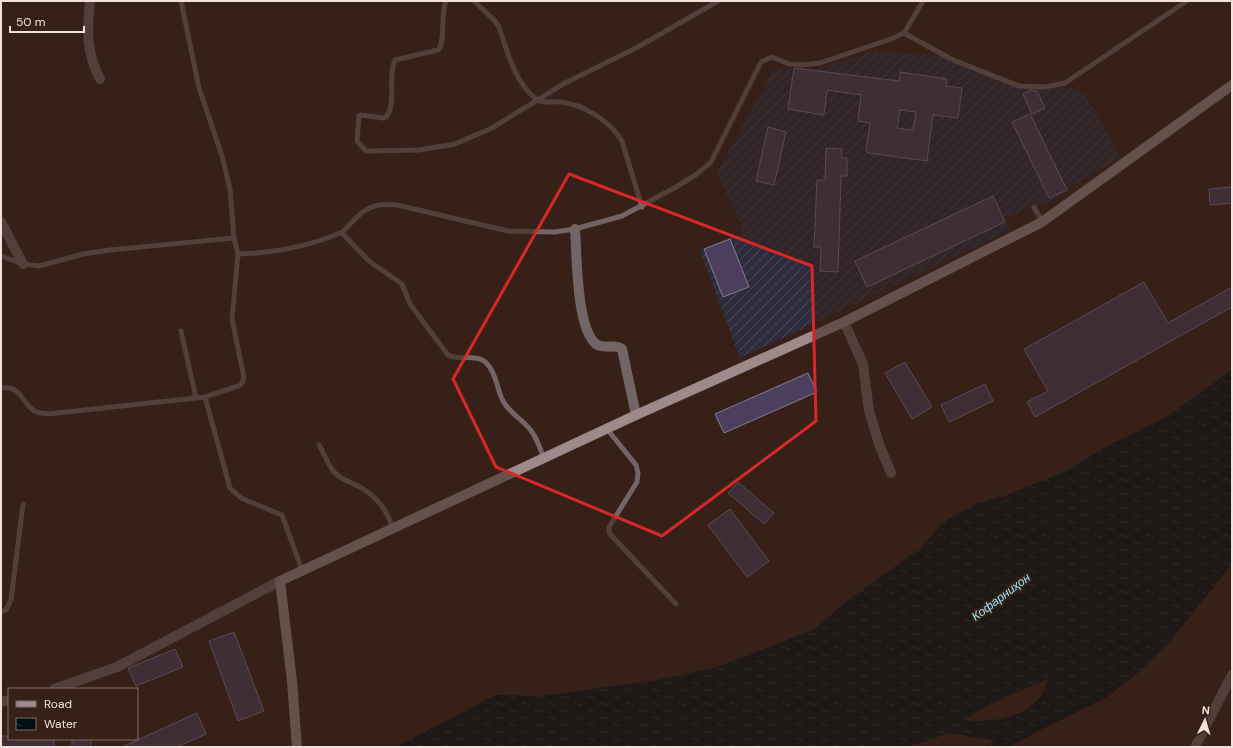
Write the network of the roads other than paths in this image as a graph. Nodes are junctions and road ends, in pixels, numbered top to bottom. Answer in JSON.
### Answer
{"nodes":[{"id":1,"x":90,"y":1,"type":"edge"},
{"id":2,"x":181,"y":1,"type":"edge"},
{"id":3,"x":446,"y":1,"type":"edge"},
{"id":4,"x":474,"y":1,"type":"edge"},
{"id":5,"x":718,"y":1,"type":"edge"},
{"id":6,"x":923,"y":1,"type":"edge"},
{"id":7,"x":1187,"y":1,"type":"edge"},
{"id":8,"x":904,"y":33,"type":"junction"},
{"id":9,"x":100,"y":79,"type":"dead end"},
{"id":10,"x":1232,"y":85,"type":"edge"},
{"id":11,"x":538,"y":101,"type":"junction"},
{"id":12,"x":642,"y":207,"type":"junction"},
{"id":13,"x":1034,"y":207,"type":"dead end"},
{"id":14,"x":1,"y":222,"type":"edge"},
{"id":15,"x":1042,"y":222,"type":"junction"},
{"id":16,"x":575,"y":229,"type":"junction"},
{"id":17,"x":342,"y":233,"type":"junction"},
{"id":18,"x":234,"y":238,"type":"junction"},
{"id":19,"x":238,"y":254,"type":"junction"},
{"id":20,"x":1,"y":256,"type":"edge"},
{"id":21,"x":23,"y":264,"type":"junction"},
{"id":22,"x":844,"y":322,"type":"junction"},
{"id":23,"x":181,"y":331,"type":"dead end"},
{"id":24,"x":1,"y":388,"type":"edge"},
{"id":25,"x":205,"y":397,"type":"junction"},
{"id":26,"x":196,"y":398,"type":"junction"},
{"id":27,"x":636,"y":415,"type":"junction"},
{"id":28,"x":607,"y":429,"type":"junction"},
{"id":29,"x":319,"y":445,"type":"dead end"},
{"id":30,"x":544,"y":458,"type":"junction"},
{"id":31,"x":891,"y":473,"type":"dead end"},
{"id":32,"x":23,"y":504,"type":"dead end"},
{"id":33,"x":392,"y":528,"type":"junction"},
{"id":34,"x":302,"y":570,"type":"junction"},
{"id":35,"x":280,"y":581,"type":"junction"},
{"id":36,"x":676,"y":604,"type":"dead end"},
{"id":37,"x":1,"y":612,"type":"edge"},
{"id":38,"x":1232,"y":675,"type":"edge"},
{"id":39,"x":57,"y":688,"type":"edge"},
{"id":40,"x":296,"y":747,"type":"edge"},
{"id":41,"x":1195,"y":747,"type":"edge"}],
"edges":[{"from":1,"to":9,"type":"street"},
{"from":2,"to":18,"type":"lane"},
{"from":3,"to":11,"type":"lane"},
{"from":4,"to":11,"type":"lane"},
{"from":5,"to":11,"type":"lane"},
{"from":6,"to":8,"type":"lane"},
{"from":7,"to":8,"type":"lane"},
{"from":8,"to":12,"type":"lane"},
{"from":10,"to":15,"type":"street"},
{"from":11,"to":12,"type":"lane"},
{"from":12,"to":16,"type":"lane"},
{"from":13,"to":15,"type":"lane"},
{"from":14,"to":21,"type":"street"},
{"from":15,"to":22,"type":"street"},
{"from":16,"to":17,"type":"lane"},
{"from":16,"to":27,"type":"street"},
{"from":17,"to":19,"type":"lane"},
{"from":17,"to":30,"type":"lane"},
{"from":18,"to":19,"type":"lane"},
{"from":18,"to":21,"type":"lane"},
{"from":19,"to":25,"type":"lane"},
{"from":20,"to":21,"type":"lane"},
{"from":22,"to":27,"type":"street"},
{"from":22,"to":31,"type":"street"},
{"from":23,"to":26,"type":"lane"},
{"from":24,"to":26,"type":"lane"},
{"from":25,"to":26,"type":"lane"},
{"from":25,"to":34,"type":"lane"},
{"from":27,"to":28,"type":"street"},
{"from":28,"to":30,"type":"street"},
{"from":28,"to":36,"type":"lane"},
{"from":29,"to":33,"type":"lane"},
{"from":30,"to":33,"type":"street"},
{"from":32,"to":37,"type":"lane"},
{"from":33,"to":34,"type":"street"},
{"from":34,"to":35,"type":"street"},
{"from":35,"to":39,"type":"street"},
{"from":35,"to":40,"type":"street"},
{"from":38,"to":41,"type":"street"}]}
